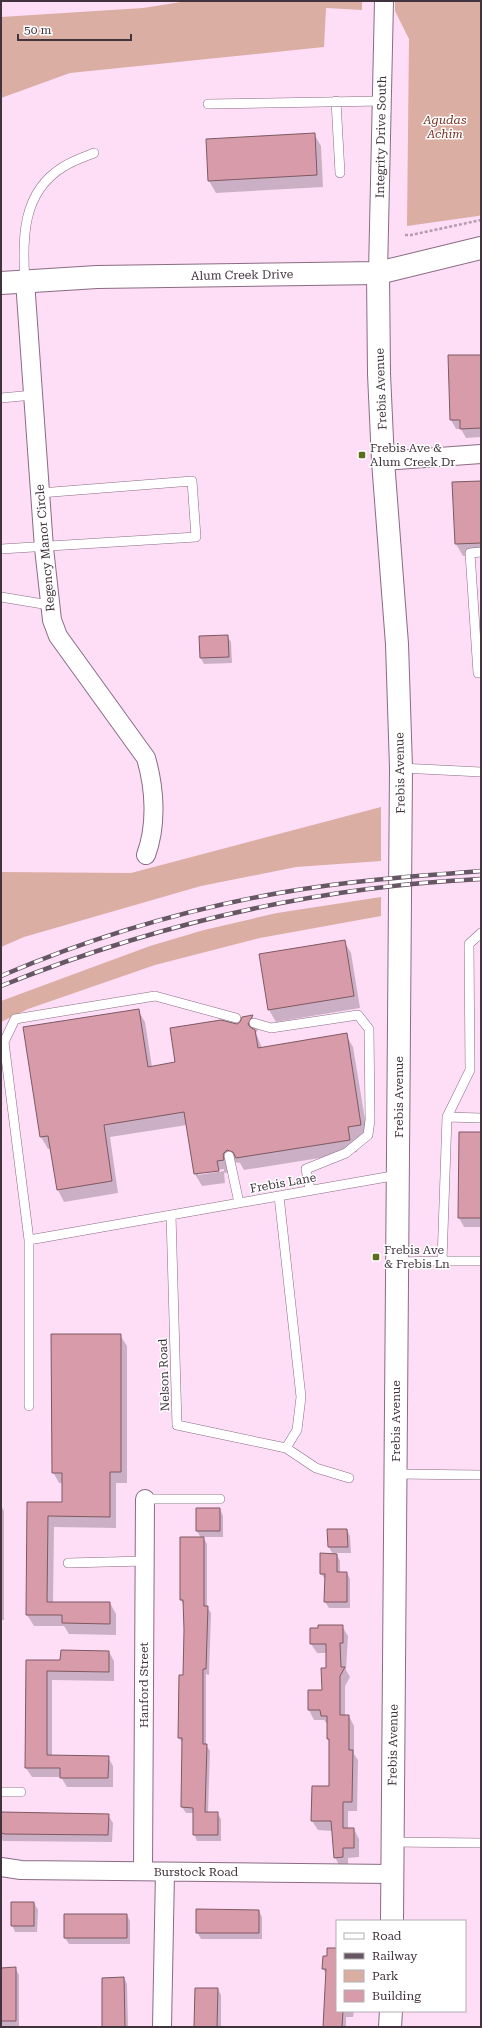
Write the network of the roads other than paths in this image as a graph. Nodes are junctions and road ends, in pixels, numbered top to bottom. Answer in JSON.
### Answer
{"nodes":[{"id":1,"x":384,"y":1,"type":"edge"},
{"id":2,"x":336,"y":101,"type":"junction"},
{"id":3,"x":382,"y":101,"type":"junction"},
{"id":4,"x":208,"y":104,"type":"dead end"},
{"id":5,"x":94,"y":153,"type":"dead end"},
{"id":6,"x":340,"y":173,"type":"dead end"},
{"id":7,"x":481,"y":248,"type":"edge"},
{"id":8,"x":378,"y":273,"type":"junction"},
{"id":9,"x":25,"y":281,"type":"junction"},
{"id":10,"x":1,"y":283,"type":"edge"},
{"id":11,"x":33,"y":395,"type":"junction"},
{"id":12,"x":1,"y":398,"type":"edge"},
{"id":13,"x":481,"y":454,"type":"edge"},
{"id":14,"x":383,"y":461,"type":"junction"},
{"id":15,"x":40,"y":493,"type":"junction"},
{"id":16,"x":44,"y":548,"type":"junction"},
{"id":17,"x":1,"y":549,"type":"edge"},
{"id":18,"x":481,"y":552,"type":"edge"},
{"id":19,"x":1,"y":597,"type":"edge"},
{"id":20,"x":49,"y":606,"type":"junction"},
{"id":21,"x":481,"y":673,"type":"edge"},
{"id":22,"x":401,"y":768,"type":"junction"},
{"id":23,"x":481,"y":772,"type":"edge"},
{"id":24,"x":146,"y":855,"type":"dead end"},
{"id":25,"x":481,"y":933,"type":"edge"},
{"id":26,"x":236,"y":1018,"type":"dead end"},
{"id":27,"x":254,"y":1023,"type":"dead end"},
{"id":28,"x":447,"y":1117,"type":"junction"},
{"id":29,"x":481,"y":1118,"type":"edge"},
{"id":30,"x":229,"y":1156,"type":"dead end"},
{"id":31,"x":398,"y":1175,"type":"junction"},
{"id":32,"x":310,"y":1190,"type":"junction"},
{"id":33,"x":279,"y":1196,"type":"junction"},
{"id":34,"x":239,"y":1203,"type":"junction"},
{"id":35,"x":171,"y":1215,"type":"junction"},
{"id":36,"x":29,"y":1240,"type":"junction"},
{"id":37,"x":442,"y":1261,"type":"junction"},
{"id":38,"x":481,"y":1261,"type":"edge"},
{"id":39,"x":397,"y":1262,"type":"junction"},
{"id":40,"x":29,"y":1406,"type":"dead end"},
{"id":41,"x":286,"y":1448,"type":"junction"},
{"id":42,"x":396,"y":1474,"type":"junction"},
{"id":43,"x":481,"y":1475,"type":"edge"},
{"id":44,"x":349,"y":1478,"type":"dead end"},
{"id":45,"x":145,"y":1499,"type":"joint"},
{"id":46,"x":220,"y":1499,"type":"dead end"},
{"id":47,"x":145,"y":1561,"type":"junction"},
{"id":48,"x":68,"y":1563,"type":"dead end"},
{"id":49,"x":1,"y":1792,"type":"edge"},
{"id":50,"x":21,"y":1792,"type":"dead end"},
{"id":51,"x":392,"y":1842,"type":"junction"},
{"id":52,"x":481,"y":1843,"type":"edge"},
{"id":53,"x":1,"y":1867,"type":"edge"},
{"id":54,"x":143,"y":1871,"type":"junction"},
{"id":55,"x":164,"y":1872,"type":"junction"},
{"id":56,"x":392,"y":1874,"type":"junction"},
{"id":57,"x":392,"y":1920,"type":"edge"},
{"id":58,"x":391,"y":2012,"type":"edge"},
{"id":59,"x":162,"y":2027,"type":"edge"},
{"id":60,"x":390,"y":2027,"type":"edge"}],
"edges":[{"from":1,"to":3,"type":"street","name":"Integrity Drive South"},
{"from":2,"to":3,"type":"lane"},
{"from":2,"to":4,"type":"lane"},
{"from":2,"to":6,"type":"lane"},
{"from":3,"to":8,"type":"street","name":"Integrity Drive South"},
{"from":5,"to":9,"type":"lane"},
{"from":7,"to":8,"type":"main road","name":"Alum Creek Drive"},
{"from":8,"to":9,"type":"main road","name":"Alum Creek Drive"},
{"from":8,"to":14,"type":"main road","name":"Frebis Avenue"},
{"from":9,"to":10,"type":"main road","name":"Alum Creek Drive"},
{"from":9,"to":11,"type":"street","name":"Regency Manor Circle"},
{"from":11,"to":12,"type":"lane"},
{"from":11,"to":15,"type":"street","name":"Regency Manor Circle"},
{"from":13,"to":14,"type":"street"},
{"from":14,"to":22,"type":"main road","name":"Frebis Avenue"},
{"from":15,"to":16,"type":"street","name":"Regency Manor Circle"},
{"from":15,"to":16,"type":"lane"},
{"from":16,"to":17,"type":"lane"},
{"from":16,"to":20,"type":"street","name":"Regency Manor Circle"},
{"from":18,"to":21,"type":"lane"},
{"from":19,"to":20,"type":"lane"},
{"from":20,"to":24,"type":"street","name":"Regency Manor Circle"},
{"from":22,"to":23,"type":"lane"},
{"from":22,"to":31,"type":"main road","name":"Frebis Avenue"},
{"from":25,"to":28,"type":"lane"},
{"from":26,"to":36,"type":"lane"},
{"from":27,"to":32,"type":"lane"},
{"from":28,"to":29,"type":"lane"},
{"from":28,"to":37,"type":"lane"},
{"from":30,"to":34,"type":"lane"},
{"from":31,"to":32,"type":"lane","name":"Frebis Lane"},
{"from":31,"to":39,"type":"main road","name":"Frebis Avenue"},
{"from":32,"to":33,"type":"lane","name":"Frebis Lane"},
{"from":33,"to":34,"type":"lane","name":"Frebis Lane"},
{"from":33,"to":41,"type":"lane"},
{"from":34,"to":35,"type":"lane","name":"Frebis Lane"},
{"from":35,"to":36,"type":"lane","name":"Frebis Lane"},
{"from":35,"to":41,"type":"lane","name":"Nelson Road"},
{"from":36,"to":40,"type":"lane"},
{"from":37,"to":38,"type":"lane"},
{"from":37,"to":39,"type":"lane"},
{"from":39,"to":42,"type":"main road","name":"Frebis Avenue"},
{"from":41,"to":44,"type":"lane","name":"Nelson Road"},
{"from":42,"to":43,"type":"lane"},
{"from":42,"to":51,"type":"main road","name":"Frebis Avenue"},
{"from":45,"to":46,"type":"lane"},
{"from":45,"to":47,"type":"street","name":"Hanford Street"},
{"from":47,"to":48,"type":"lane"},
{"from":47,"to":54,"type":"street","name":"Hanford Street"},
{"from":49,"to":50,"type":"lane"},
{"from":51,"to":52,"type":"lane"},
{"from":51,"to":56,"type":"main road","name":"Frebis Avenue"},
{"from":53,"to":54,"type":"street","name":"Burstock Road"},
{"from":54,"to":55,"type":"street","name":"Burstock Road"},
{"from":55,"to":56,"type":"street","name":"Burstock Road"},
{"from":55,"to":59,"type":"street"},
{"from":56,"to":57,"type":"main road","name":"Frebis Avenue"},
{"from":58,"to":60,"type":"main road"}]}
